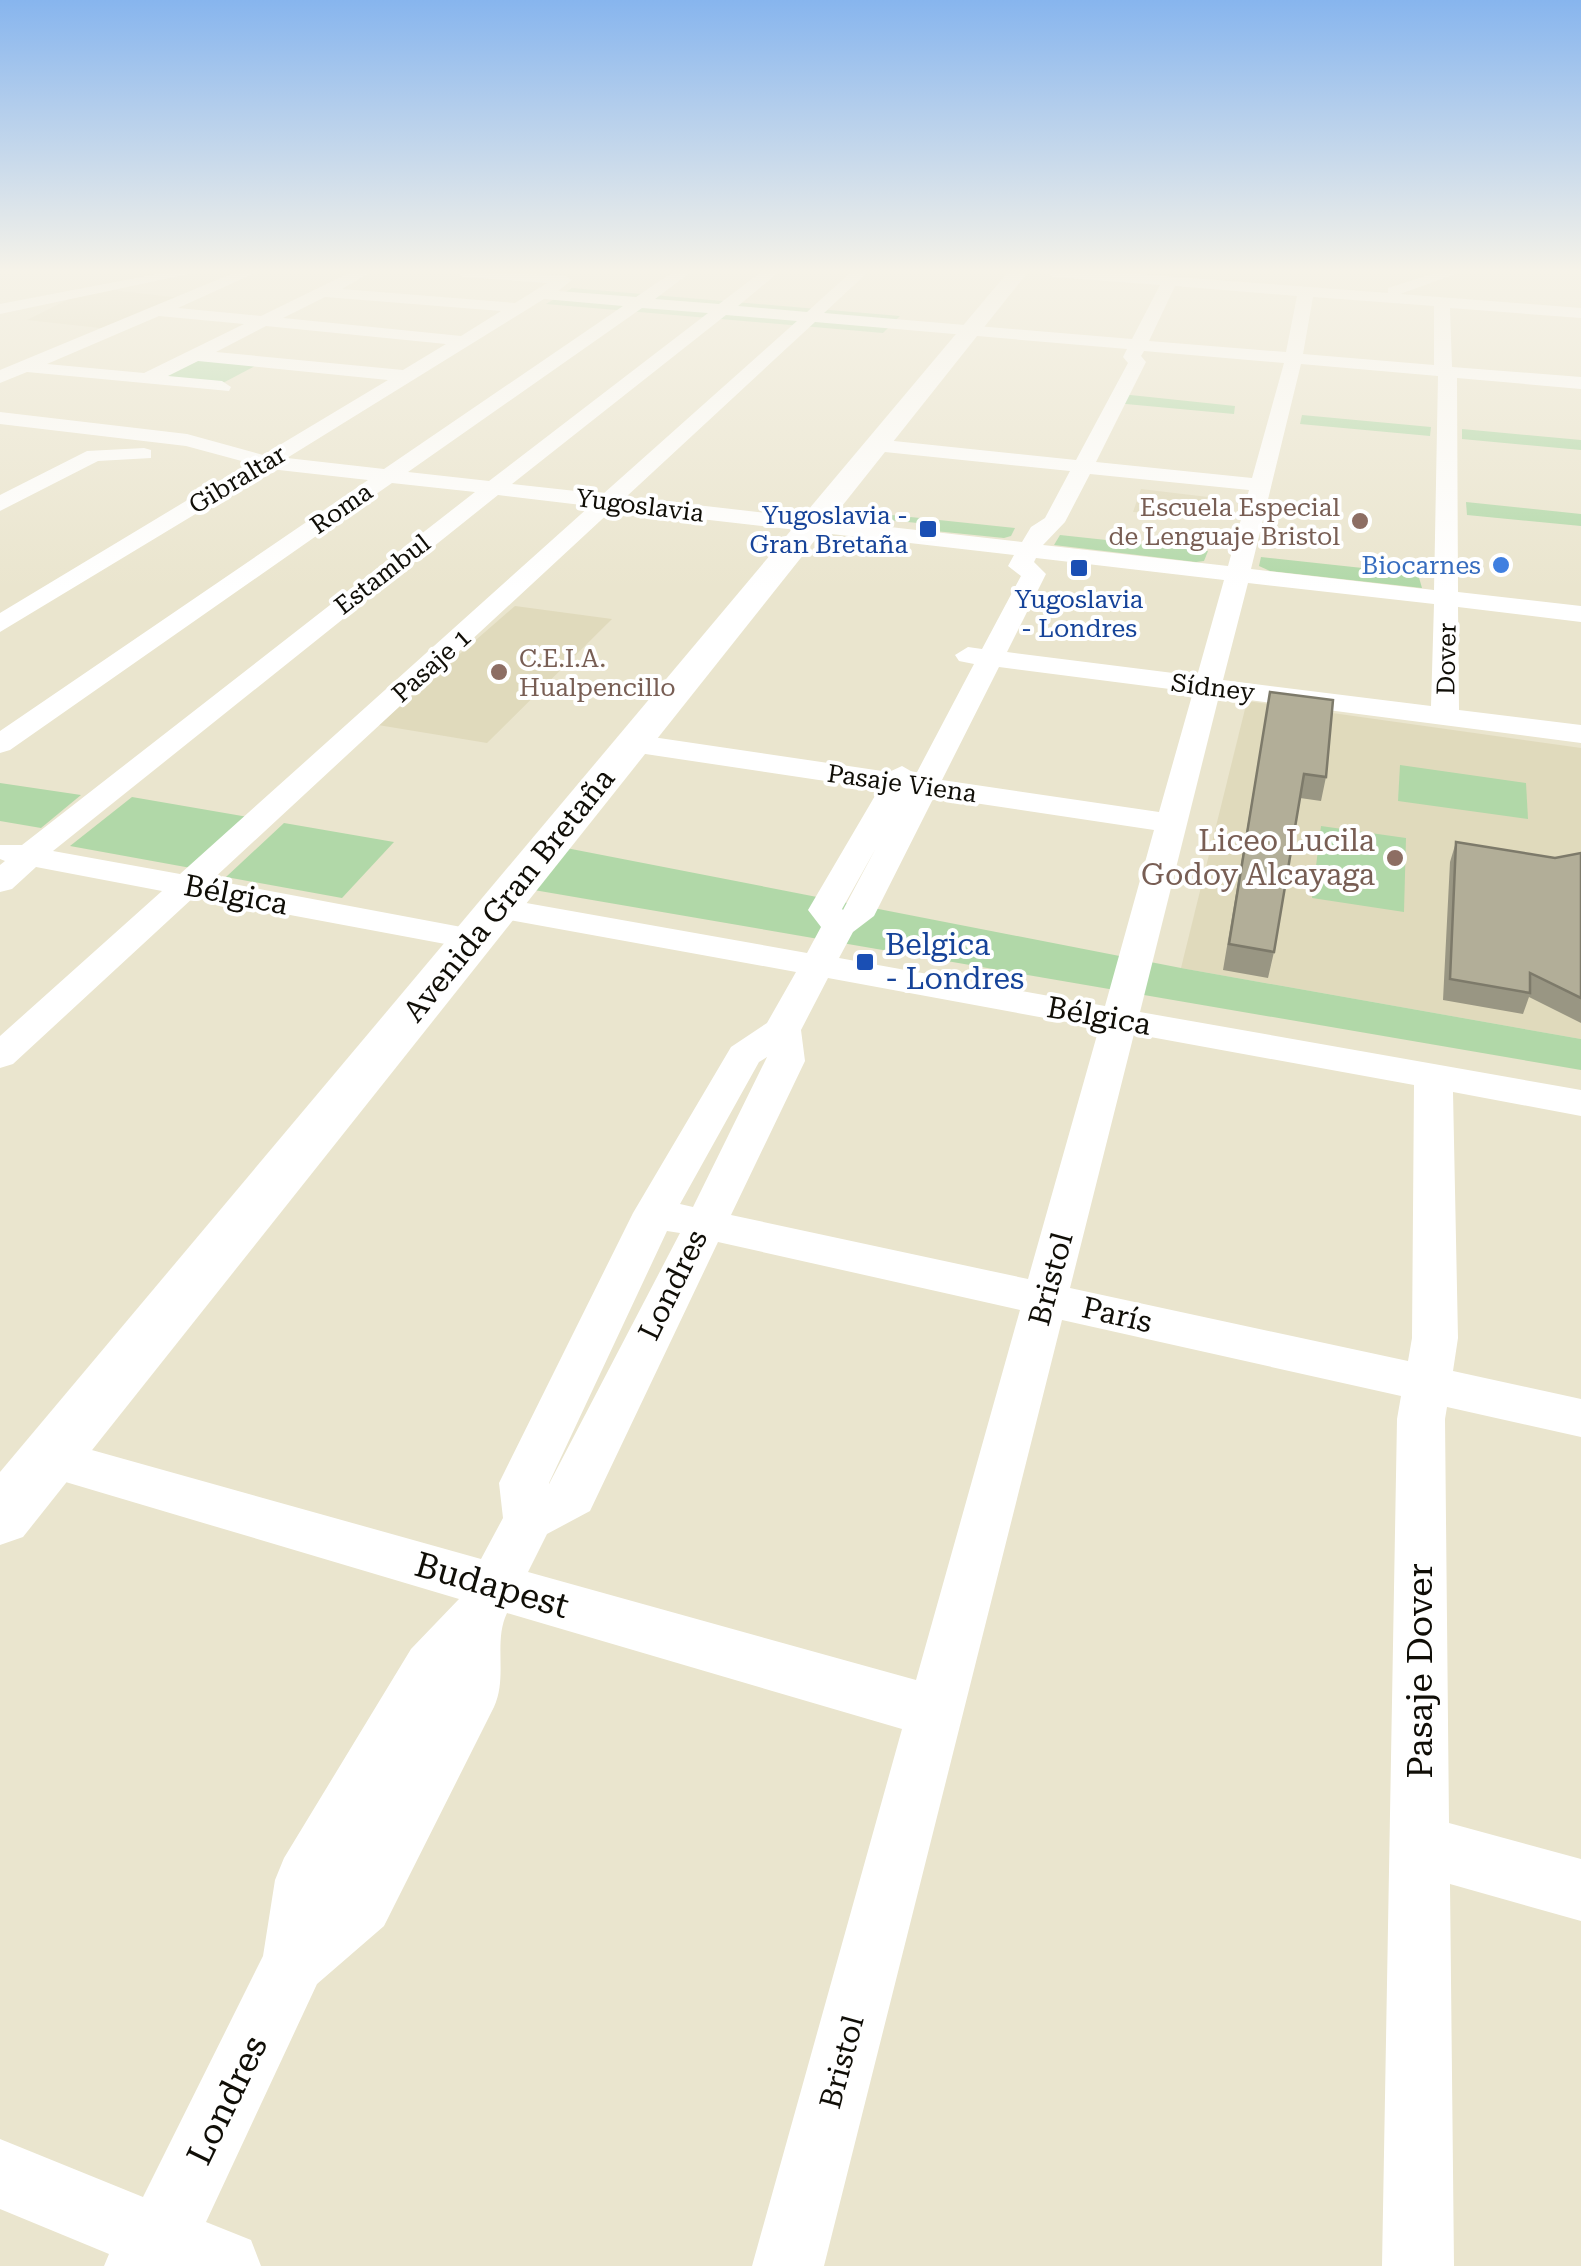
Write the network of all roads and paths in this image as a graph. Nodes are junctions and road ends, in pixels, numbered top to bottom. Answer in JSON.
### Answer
{"nodes":[{"id":1,"x":135,"y":378,"type":"edge"},
{"id":2,"x":239,"y":378,"type":"edge"},
{"id":3,"x":403,"y":378,"type":"edge"},
{"id":4,"x":530,"y":378,"type":"edge"},
{"id":5,"x":634,"y":378,"type":"edge"},
{"id":6,"x":742,"y":378,"type":"edge"},
{"id":7,"x":931,"y":378,"type":"edge"},
{"id":8,"x":1127,"y":378,"type":"edge"},
{"id":9,"x":1287,"y":378,"type":"edge"},
{"id":10,"x":1447,"y":378,"type":"edge"},
{"id":11,"x":1521,"y":378,"type":"edge"},
{"id":12,"x":147,"y":379,"type":"joint"},
{"id":13,"x":1581,"y":383,"type":"edge"},
{"id":14,"x":222,"y":387,"type":"junction"},
{"id":15,"x":192,"y":403,"type":"dead end"},
{"id":16,"x":0,"y":418,"type":"edge"},
{"id":17,"x":162,"y":418,"type":"dead end"},
{"id":18,"x":135,"y":434,"type":"junction"},
{"id":19,"x":876,"y":445,"type":"junction"},
{"id":20,"x":230,"y":454,"type":"junction"},
{"id":21,"x":266,"y":462,"type":"junction"},
{"id":22,"x":1074,"y":466,"type":"junction"},
{"id":23,"x":388,"y":476,"type":"junction"},
{"id":24,"x":1262,"y":485,"type":"junction"},
{"id":25,"x":492,"y":488,"type":"junction"},
{"id":26,"x":607,"y":501,"type":"junction"},
{"id":27,"x":0,"y":504,"type":"edge"},
{"id":28,"x":811,"y":524,"type":"junction"},
{"id":29,"x":1030,"y":549,"type":"junction"},
{"id":30,"x":1238,"y":574,"type":"junction"},
{"id":31,"x":1446,"y":598,"type":"junction"},
{"id":32,"x":1581,"y":614,"type":"edge"},
{"id":33,"x":0,"y":624,"type":"edge"},
{"id":34,"x":978,"y":656,"type":"junction"},
{"id":35,"x":1208,"y":686,"type":"junction"},
{"id":36,"x":1445,"y":717,"type":"junction"},
{"id":37,"x":1581,"y":734,"type":"edge"},
{"id":38,"x":632,"y":743,"type":"junction"},
{"id":39,"x":0,"y":744,"type":"edge"},
{"id":40,"x":912,"y":785,"type":"junction"},
{"id":41,"x":1172,"y":823,"type":"junction"},
{"id":42,"x":14,"y":853,"type":"edge"},
{"id":43,"x":0,"y":882,"type":"edge"},
{"id":44,"x":188,"y":886,"type":"junction"},
{"id":45,"x":485,"y":924,"type":"junction"},
{"id":46,"x":817,"y":965,"type":"junction"},
{"id":47,"x":1120,"y":1020,"type":"junction"},
{"id":48,"x":782,"y":1030,"type":"junction"},
{"id":49,"x":0,"y":1056,"type":"edge"},
{"id":50,"x":1434,"y":1076,"type":"junction"},
{"id":51,"x":1581,"y":1103,"type":"edge"},
{"id":52,"x":654,"y":1212,"type":"junction"},
{"id":53,"x":703,"y":1224,"type":"junction"},
{"id":54,"x":1046,"y":1299,"type":"junction"},
{"id":55,"x":1428,"y":1384,"type":"junction"},
{"id":56,"x":1581,"y":1418,"type":"edge"},
{"id":57,"x":49,"y":1458,"type":"junction"},
{"id":58,"x":0,"y":1518,"type":"edge"},
{"id":59,"x":529,"y":1519,"type":"junction"},
{"id":60,"x":484,"y":1605,"type":"junction"},
{"id":61,"x":935,"y":1712,"type":"junction"},
{"id":62,"x":1419,"y":1845,"type":"junction"},
{"id":63,"x":1581,"y":1890,"type":"edge"},
{"id":64,"x":0,"y":2174,"type":"edge"},
{"id":65,"x":152,"y":2257,"type":"edge"},
{"id":66,"x":225,"y":2266,"type":"edge"},
{"id":67,"x":788,"y":2266,"type":"edge"},
{"id":68,"x":1418,"y":2266,"type":"edge"}],
"edges":[{"from":1,"to":12,"type":"street"},
{"from":2,"to":14,"type":"street"},
{"from":3,"to":21,"type":"street","name":"Gibraltar"},
{"from":4,"to":23,"type":"street","name":"Roma"},
{"from":5,"to":25,"type":"street","name":"Estambul"},
{"from":6,"to":26,"type":"street","name":"Pasaje 1"},
{"from":7,"to":19,"type":"main road","name":"Avenida Gran Bretaña"},
{"from":8,"to":22,"type":"street"},
{"from":9,"to":24,"type":"street","name":"Bristol"},
{"from":10,"to":31,"type":"street","name":"Dover"},
{"from":11,"to":13,"type":"street"},
{"from":12,"to":14,"type":"street"},
{"from":14,"to":15,"type":"street"},
{"from":16,"to":18,"type":"street","name":"Yugoslavia"},
{"from":17,"to":18,"type":"street"},
{"from":18,"to":20,"type":"street","name":"Yugoslavia"},
{"from":19,"to":22,"type":"street"},
{"from":19,"to":28,"type":"main road","name":"Avenida Gran Bretaña"},
{"from":20,"to":21,"type":"street","name":"Yugoslavia"},
{"from":20,"to":27,"type":"street"},
{"from":21,"to":23,"type":"street","name":"Yugoslavia"},
{"from":21,"to":33,"type":"street","name":"Gibraltar"},
{"from":22,"to":24,"type":"street"},
{"from":22,"to":29,"type":"street"},
{"from":23,"to":25,"type":"street","name":"Yugoslavia"},
{"from":23,"to":39,"type":"street","name":"Roma"},
{"from":24,"to":30,"type":"street","name":"Bristol"},
{"from":25,"to":26,"type":"street","name":"Yugoslavia"},
{"from":25,"to":42,"type":"street","name":"Estambul"},
{"from":26,"to":28,"type":"street","name":"Yugoslavia"},
{"from":26,"to":44,"type":"street","name":"Pasaje 1"},
{"from":28,"to":29,"type":"street","name":"Yugoslavia"},
{"from":28,"to":38,"type":"main road","name":"Avenida Gran Bretaña"},
{"from":29,"to":30,"type":"street","name":"Yugoslavia"},
{"from":29,"to":34,"type":"street","name":"Londres"},
{"from":30,"to":31,"type":"street","name":"Yugoslavia"},
{"from":30,"to":35,"type":"street","name":"Bristol"},
{"from":31,"to":32,"type":"street","name":"Yugoslavia"},
{"from":31,"to":36,"type":"street","name":"Dover"},
{"from":34,"to":35,"type":"street","name":"Sídney"},
{"from":34,"to":40,"type":"street","name":"Londres"},
{"from":35,"to":36,"type":"street","name":"Sídney"},
{"from":35,"to":41,"type":"street","name":"Bristol"},
{"from":36,"to":37,"type":"street","name":"Sídney"},
{"from":38,"to":40,"type":"street","name":"Pasaje Viena"},
{"from":38,"to":45,"type":"main road","name":"Avenida Gran Bretaña"},
{"from":40,"to":41,"type":"street","name":"Pasaje Viena"},
{"from":40,"to":46,"type":"street","name":"Londres"},
{"from":41,"to":47,"type":"street","name":"Bristol"},
{"from":42,"to":43,"type":"street","name":"Estambul"},
{"from":42,"to":44,"type":"street","name":"Bélgica"},
{"from":44,"to":45,"type":"street","name":"Bélgica"},
{"from":44,"to":49,"type":"street","name":"Pasaje 1"},
{"from":45,"to":46,"type":"street","name":"Bélgica"},
{"from":45,"to":57,"type":"main road","name":"Avenida Gran Bretaña"},
{"from":46,"to":47,"type":"street","name":"Bélgica"},
{"from":46,"to":48,"type":"street","name":"Londres"},
{"from":47,"to":50,"type":"street","name":"Bélgica"},
{"from":47,"to":54,"type":"street","name":"Bristol"},
{"from":48,"to":52,"type":"street","name":"Londres"},
{"from":48,"to":53,"type":"street","name":"Londres"},
{"from":50,"to":51,"type":"street","name":"Bélgica"},
{"from":50,"to":55,"type":"street","name":"Pasaje Dover"},
{"from":52,"to":53,"type":"street","name":"París"},
{"from":52,"to":59,"type":"street","name":"Londres"},
{"from":53,"to":54,"type":"street","name":"París"},
{"from":53,"to":59,"type":"street","name":"Londres"},
{"from":54,"to":55,"type":"street","name":"París"},
{"from":54,"to":61,"type":"street","name":"Bristol"},
{"from":55,"to":56,"type":"street","name":"París"},
{"from":55,"to":62,"type":"street","name":"Pasaje Dover"},
{"from":57,"to":58,"type":"main road","name":"Avenida Gran Bretaña"},
{"from":57,"to":60,"type":"street","name":"Budapest"},
{"from":59,"to":60,"type":"street","name":"Londres"},
{"from":60,"to":61,"type":"street","name":"Budapest"},
{"from":60,"to":65,"type":"street","name":"Londres"},
{"from":61,"to":67,"type":"street","name":"Bristol"},
{"from":62,"to":63,"type":"street"},
{"from":62,"to":68,"type":"street","name":"Pasaje Dover"},
{"from":64,"to":65,"type":"street"},
{"from":65,"to":66,"type":"street"}]}
